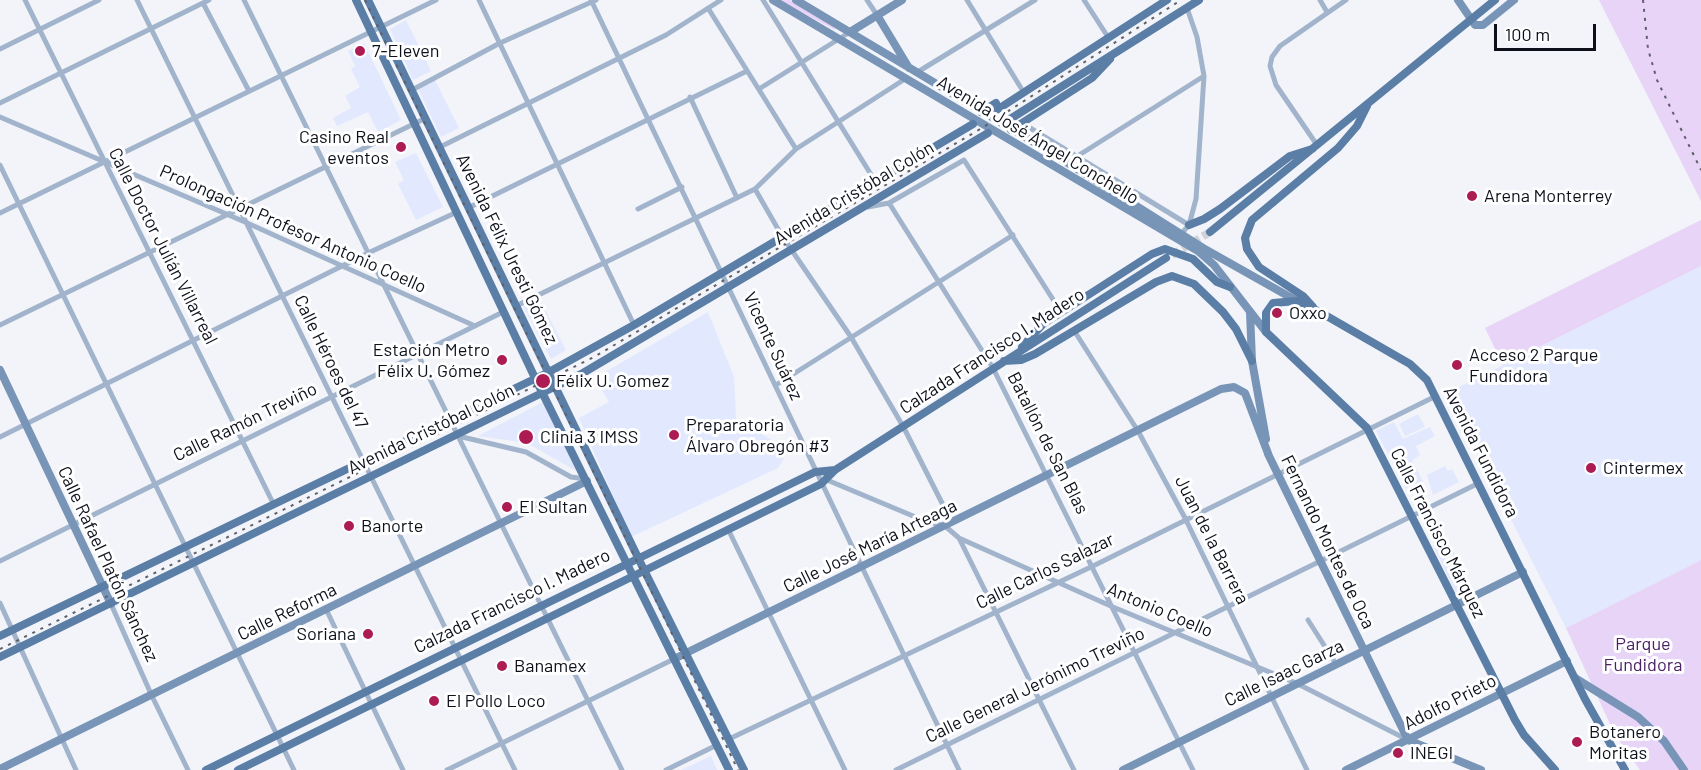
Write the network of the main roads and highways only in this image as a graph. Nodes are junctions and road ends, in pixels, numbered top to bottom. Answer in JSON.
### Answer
{"nodes":[{"id":1,"x":356,"y":0,"type":"edge"},
{"id":2,"x":368,"y":0,"type":"edge"},
{"id":3,"x":1167,"y":0,"type":"edge"},
{"id":4,"x":1199,"y":0,"type":"edge"},
{"id":5,"x":1495,"y":0,"type":"edge"},
{"id":6,"x":1188,"y":4,"type":"edge"},
{"id":7,"x":1108,"y":37,"type":"junction"},
{"id":8,"x":1116,"y":52,"type":"junction"},
{"id":9,"x":1369,"y":102,"type":"junction"},
{"id":10,"x":981,"y":112,"type":"road end"},
{"id":11,"x":992,"y":113,"type":"dead end"},
{"id":12,"x":973,"y":121,"type":"road end"},
{"id":13,"x":988,"y":133,"type":"dead end"},
{"id":14,"x":1315,"y":147,"type":"junction"},
{"id":15,"x":1189,"y":225,"type":"road end"},
{"id":16,"x":1210,"y":232,"type":"tunnel mouth"},
{"id":17,"x":1166,"y":258,"type":"tunnel mouth"},
{"id":18,"x":1230,"y":287,"type":"road end"},
{"id":19,"x":1318,"y":311,"type":"junction"},
{"id":20,"x":1266,"y":332,"type":"joint"},
{"id":21,"x":1018,"y":352,"type":"junction"},
{"id":22,"x":1004,"y":361,"type":"junction"},
{"id":23,"x":1252,"y":361,"type":"road end"},
{"id":24,"x":549,"y":372,"type":"junction"},
{"id":25,"x":535,"y":378,"type":"junction"},
{"id":26,"x":556,"y":387,"type":"junction"},
{"id":27,"x":542,"y":394,"type":"junction"},
{"id":28,"x":835,"y":470,"type":"junction"},
{"id":29,"x":638,"y":558,"type":"junction"},
{"id":30,"x":627,"y":563,"type":"junction"},
{"id":31,"x":644,"y":570,"type":"junction"},
{"id":32,"x":633,"y":575,"type":"junction"},
{"id":33,"x":0,"y":636,"type":"edge"},
{"id":34,"x":0,"y":657,"type":"edge"},
{"id":35,"x":206,"y":770,"type":"edge"},
{"id":36,"x":238,"y":770,"type":"edge"},
{"id":37,"x":729,"y":770,"type":"edge"},
{"id":38,"x":744,"y":770,"type":"edge"},
{"id":39,"x":1555,"y":770,"type":"edge"},
{"id":40,"x":1623,"y":770,"type":"edge"}],
"edges":[{"from":1,"to":25,"type":"main road","name":"Avenida Félix Uresti Gómez"},
{"from":2,"to":24,"type":"main road","name":"Avenida Félix Uresti Gómez"},
{"from":3,"to":7,"type":"main road"},
{"from":4,"to":6,"type":"main road"},
{"from":5,"to":9,"type":"main road"},
{"from":6,"to":8,"type":"main road"},
{"from":7,"to":10,"type":"main road"},
{"from":7,"to":11,"type":"main road"},
{"from":8,"to":8,"type":"main road"},
{"from":9,"to":14,"type":"main road"},
{"from":9,"to":19,"type":"main road"},
{"from":12,"to":24,"type":"main road","name":"Avenida Cristóbal Colón"},
{"from":13,"to":26,"type":"main road","name":"Avenida Cristóbal Colón"},
{"from":14,"to":15,"type":"main road"},
{"from":14,"to":16,"type":"main road"},
{"from":17,"to":21,"type":"main road","name":"Calzada Francisco I. Madero"},
{"from":18,"to":21,"type":"main road"},
{"from":19,"to":20,"type":"main road","name":"Avenida Fundidora"},
{"from":19,"to":40,"type":"main road","name":"Avenida Fundidora"},
{"from":20,"to":39,"type":"main road","name":"Calle Francisco Márquez"},
{"from":21,"to":22,"type":"main road","name":"Calzada Francisco I. Madero"},
{"from":22,"to":23,"type":"main road"},
{"from":22,"to":28,"type":"main road","name":"Calzada Francisco I. Madero"},
{"from":24,"to":25,"type":"main road","name":"Avenida Cristóbal Colón"},
{"from":24,"to":26,"type":"main road","name":"Avenida Félix Uresti Gómez"},
{"from":25,"to":27,"type":"main road","name":"Avenida Félix Uresti Gómez"},
{"from":25,"to":33,"type":"main road","name":"Avenida Cristóbal Colón"},
{"from":26,"to":27,"type":"main road","name":"Avenida Cristóbal Colón"},
{"from":26,"to":29,"type":"main road","name":"Avenida Félix Uresti Gómez"},
{"from":27,"to":30,"type":"main road","name":"Avenida Félix Uresti Gómez"},
{"from":27,"to":34,"type":"main road","name":"Avenida Cristóbal Colón"},
{"from":28,"to":29,"type":"main road","name":"Calzada Francisco I. Madero"},
{"from":28,"to":31,"type":"main road","name":"Calzada Francisco I. Madero"},
{"from":29,"to":30,"type":"main road","name":"Calzada Francisco I. Madero"},
{"from":29,"to":31,"type":"main road","name":"Avenida Félix Uresti Gómez"},
{"from":30,"to":32,"type":"main road","name":"Avenida Félix Uresti Gómez"},
{"from":30,"to":35,"type":"main road","name":"Calzada Francisco I. Madero"},
{"from":31,"to":32,"type":"main road","name":"Calzada Francisco I. Madero"},
{"from":31,"to":38,"type":"main road","name":"Avenida Félix Uresti Gómez"},
{"from":32,"to":36,"type":"main road","name":"Calzada Francisco I. Madero"},
{"from":32,"to":37,"type":"main road","name":"Avenida Félix Uresti Gómez"}]}
